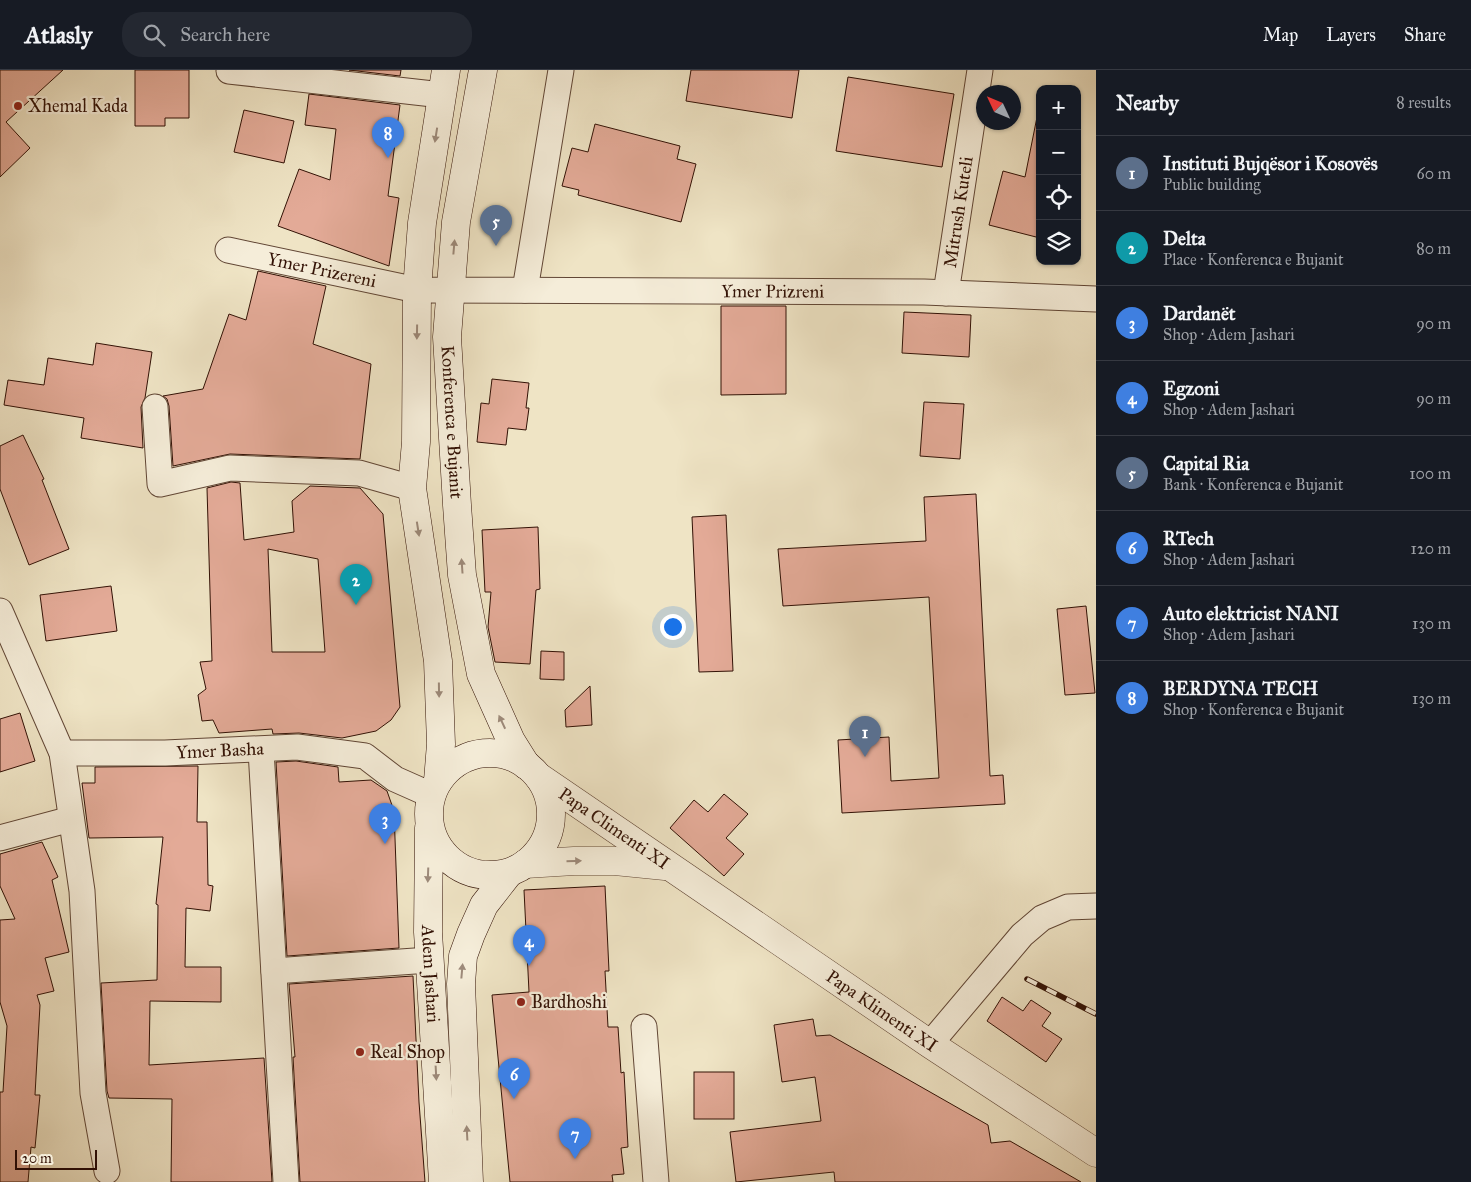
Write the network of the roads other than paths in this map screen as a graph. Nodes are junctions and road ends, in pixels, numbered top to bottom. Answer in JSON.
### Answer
{"nodes":[{"id":1,"x":483,"y":70,"type":"edge"},
{"id":2,"x":561,"y":70,"type":"edge"},
{"id":3,"x":980,"y":70,"type":"edge"},
{"id":4,"x":228,"y":71,"type":"edge"},
{"id":5,"x":444,"y":82,"type":"edge"},
{"id":6,"x":228,"y":250,"type":"dead end"},
{"id":7,"x":450,"y":289,"type":"junction"},
{"id":8,"x":417,"y":290,"type":"junction"},
{"id":9,"x":525,"y":290,"type":"junction"},
{"id":10,"x":946,"y":293,"type":"junction"},
{"id":11,"x":1096,"y":300,"type":"edge"},
{"id":12,"x":156,"y":407,"type":"dead end"},
{"id":13,"x":412,"y":488,"type":"junction"},
{"id":14,"x":0,"y":611,"type":"edge"},
{"id":15,"x":261,"y":750,"type":"junction"},
{"id":16,"x":62,"y":753,"type":"junction"},
{"id":17,"x":533,"y":771,"type":"junction"},
{"id":18,"x":435,"y":788,"type":"junction"},
{"id":19,"x":71,"y":819,"type":"junction"},
{"id":20,"x":429,"y":827,"type":"junction"},
{"id":21,"x":0,"y":838,"type":"edge"},
{"id":22,"x":669,"y":867,"type":"junction"},
{"id":23,"x":517,"y":868,"type":"junction"},
{"id":24,"x":1096,"y":906,"type":"edge"},
{"id":25,"x":429,"y":960,"type":"junction"},
{"id":26,"x":274,"y":971,"type":"junction"},
{"id":27,"x":644,"y":1027,"type":"dead end"},
{"id":28,"x":930,"y":1044,"type":"junction"},
{"id":29,"x":1096,"y":1153,"type":"edge"},
{"id":30,"x":107,"y":1170,"type":"dead end"},
{"id":31,"x":286,"y":1182,"type":"edge"},
{"id":32,"x":442,"y":1182,"type":"edge"},
{"id":33,"x":469,"y":1182,"type":"edge"},
{"id":34,"x":656,"y":1182,"type":"edge"}],
"edges":[{"from":7,"to":1,"type":"main road","name":"Konferenca e Bujanit","one_way":true},
{"from":2,"to":9,"type":"street"},
{"from":3,"to":10,"type":"street","name":"Mitrush Kuteli"},
{"from":4,"to":5,"type":"street","name":"Konferenca e Bujanit"},
{"from":5,"to":8,"type":"main road","name":"Konferenca e Bujanit","one_way":true},
{"from":6,"to":8,"type":"street","name":"Ymer Prizereni"},
{"from":7,"to":8,"type":"street","name":"Ymer Prizereni"},
{"from":7,"to":9,"type":"street","name":"Ymer Prizreni"},
{"from":17,"to":7,"type":"main road","name":"Konferenca e Bujanit","one_way":true},
{"from":8,"to":13,"type":"main road","name":"Konferenca e Bujanit","one_way":true},
{"from":9,"to":10,"type":"street","name":"Ymer Prizreni"},
{"from":10,"to":11,"type":"street","name":"Ymer Prizreni"},
{"from":12,"to":13,"type":"street"},
{"from":13,"to":18,"type":"main road","name":"Konferenca e Bujanit","one_way":true},
{"from":14,"to":16,"type":"street"},
{"from":15,"to":16,"type":"street","name":"Ymer Basha"},
{"from":15,"to":18,"type":"street","name":"Ymer Basha"},
{"from":15,"to":26,"type":"street"},
{"from":16,"to":19,"type":"street"},
{"from":17,"to":18,"type":"main road"},
{"from":17,"to":22,"type":"main road","name":"Papa Climenti XI"},
{"from":17,"to":23,"type":"main road"},
{"from":18,"to":20,"type":"main road"},
{"from":19,"to":21,"type":"street"},
{"from":19,"to":30,"type":"street"},
{"from":20,"to":23,"type":"main road"},
{"from":20,"to":25,"type":"main road","name":"Adem Jashari","one_way":true},
{"from":23,"to":22,"type":"main road","name":"Papa Climenti XI","one_way":true},
{"from":22,"to":28,"type":"main road","name":"Papa Klimenti XI"},
{"from":33,"to":23,"type":"main road","name":"Adem Jashari","one_way":true},
{"from":24,"to":28,"type":"street"},
{"from":25,"to":26,"type":"street"},
{"from":25,"to":32,"type":"main road","name":"Adem Jashari","one_way":true},
{"from":26,"to":31,"type":"street"},
{"from":27,"to":34,"type":"street"},
{"from":28,"to":29,"type":"main road","name":"Papa Klimenti XI"}]}
